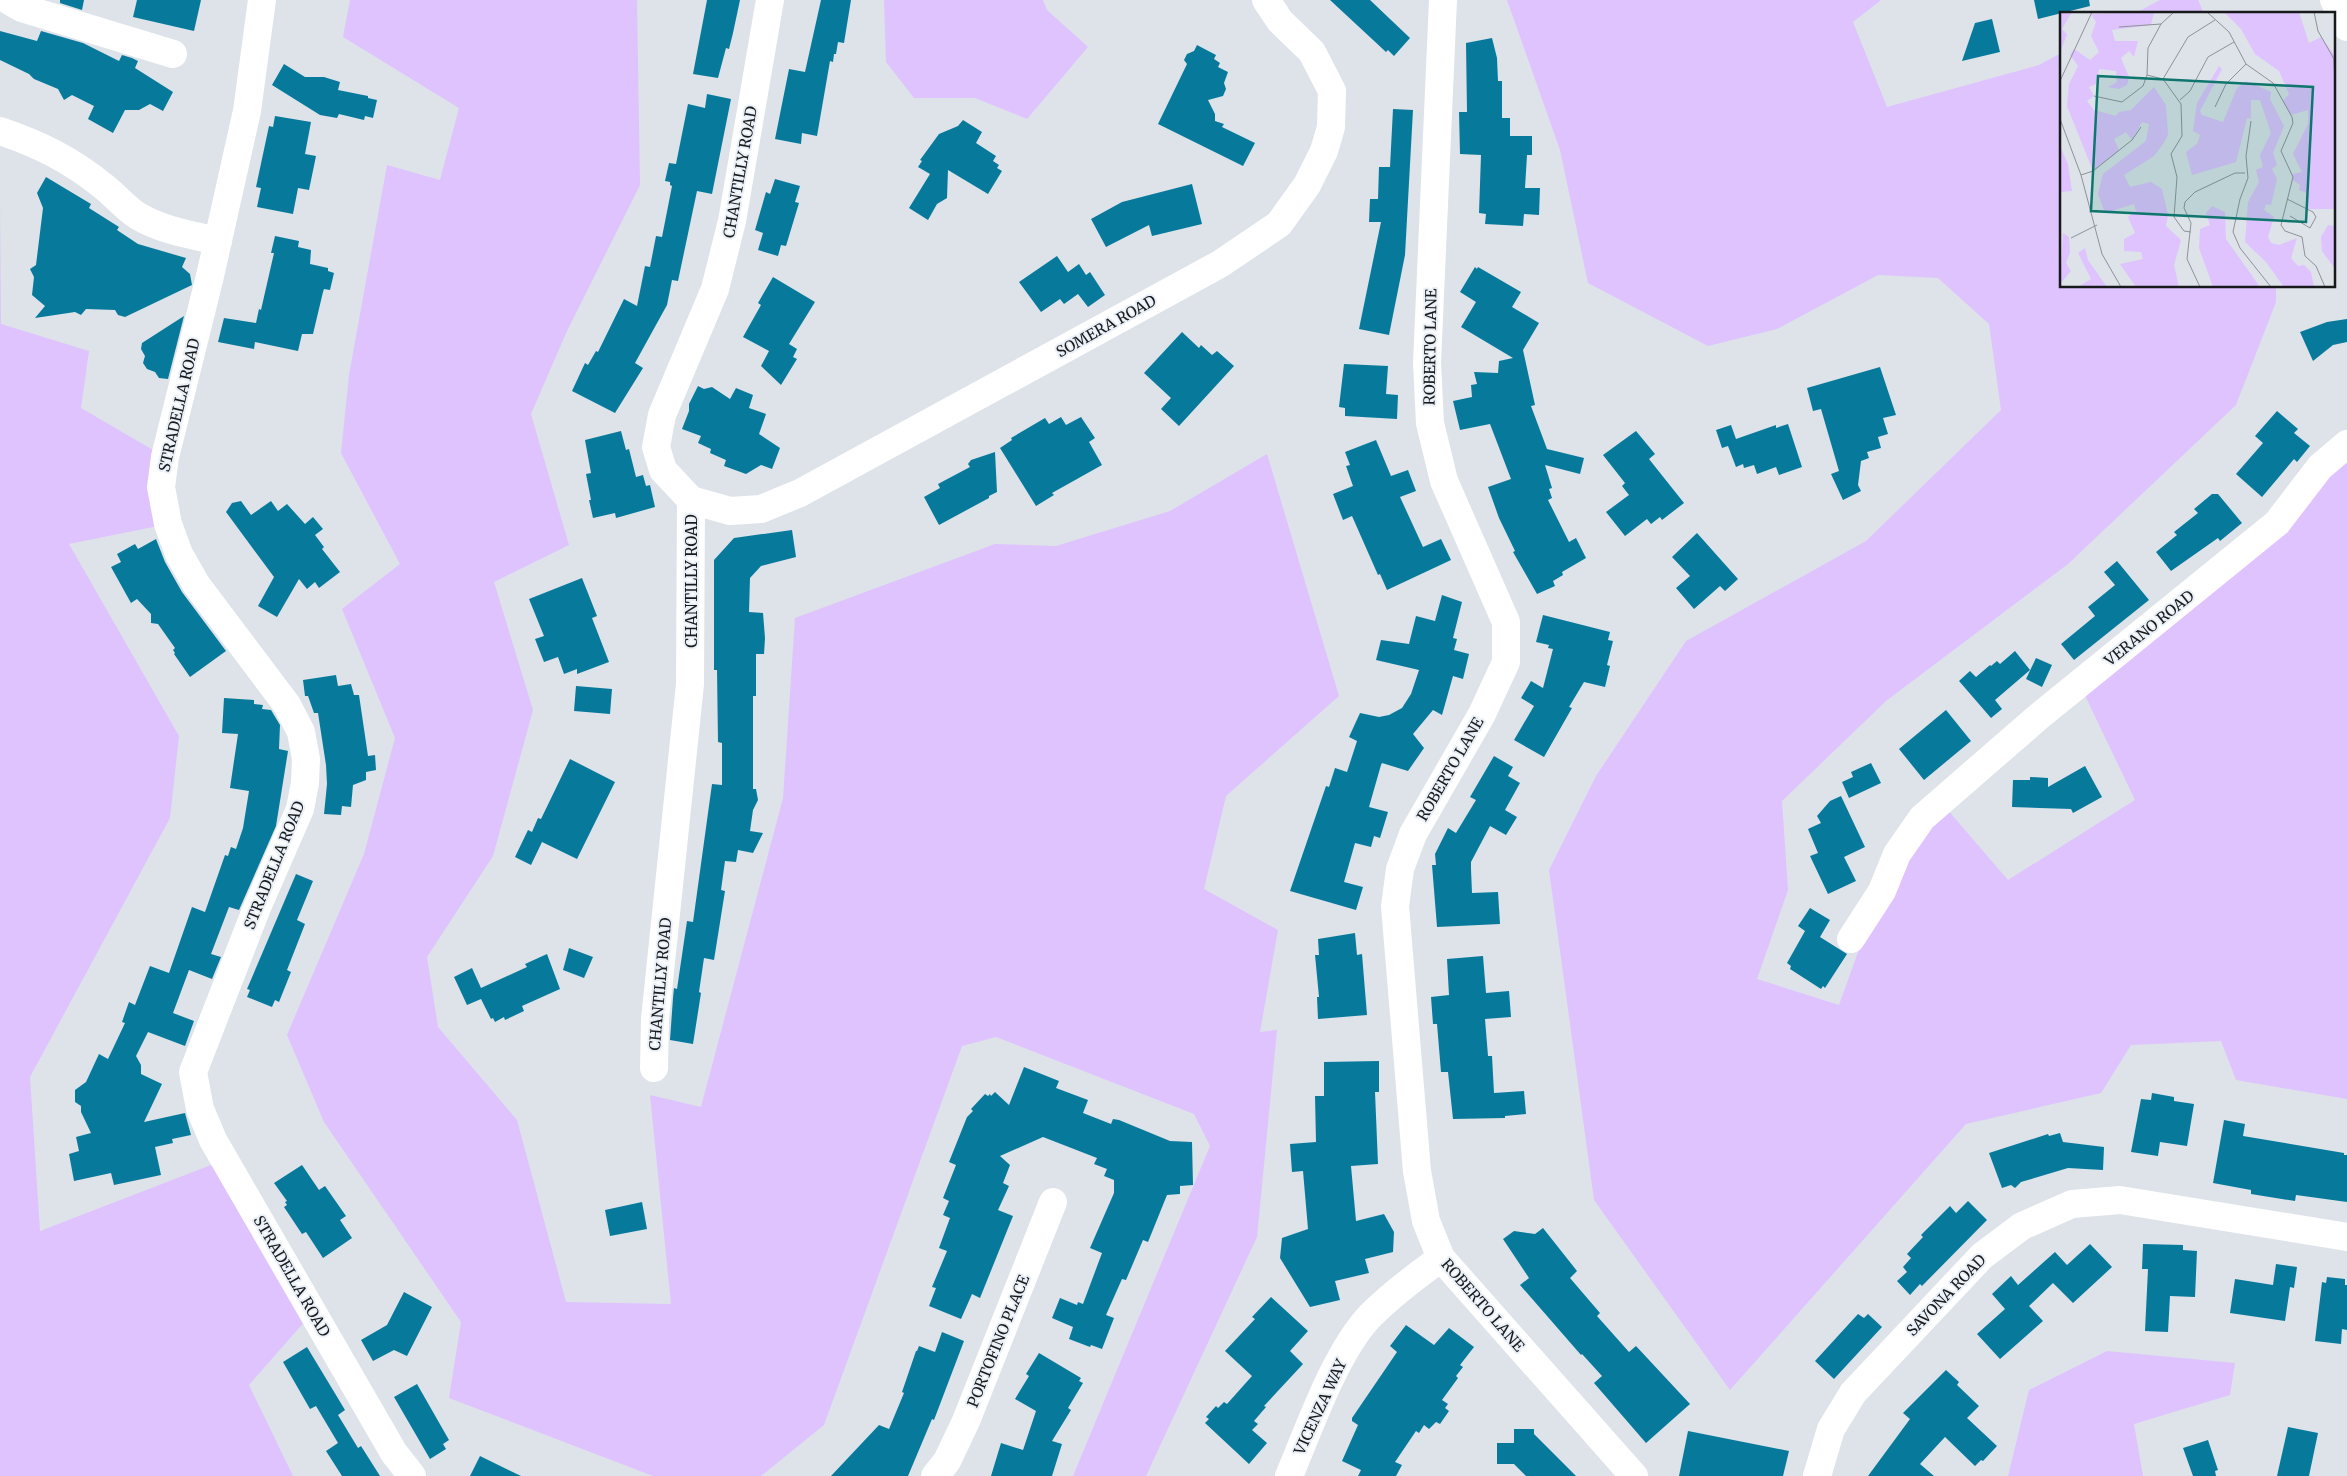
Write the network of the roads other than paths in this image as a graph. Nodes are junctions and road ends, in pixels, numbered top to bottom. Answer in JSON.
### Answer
{"nodes":[{"id":1,"x":8,"y":0,"type":"edge"},
{"id":2,"x":262,"y":0,"type":"edge"},
{"id":3,"x":770,"y":0,"type":"edge"},
{"id":4,"x":1266,"y":0,"type":"edge"},
{"id":5,"x":1443,"y":0,"type":"edge"},
{"id":6,"x":2334,"y":0,"type":"edge"},
{"id":7,"x":2347,"y":26,"type":"edge"},
{"id":8,"x":174,"y":54,"type":"dead end"},
{"id":9,"x":0,"y":130,"type":"edge"},
{"id":10,"x":218,"y":240,"type":"junction"},
{"id":11,"x":2347,"y":444,"type":"edge"},
{"id":12,"x":691,"y":500,"type":"junction"},
{"id":13,"x":1851,"y":939,"type":"dead end"},
{"id":14,"x":654,"y":1068,"type":"dead end"},
{"id":15,"x":1053,"y":1202,"type":"dead end"},
{"id":16,"x":2347,"y":1237,"type":"edge"},
{"id":17,"x":1441,"y":1258,"type":"junction"},
{"id":18,"x":412,"y":1476,"type":"edge"},
{"id":19,"x":935,"y":1476,"type":"edge"},
{"id":20,"x":1289,"y":1476,"type":"edge"},
{"id":21,"x":1634,"y":1476,"type":"edge"},
{"id":22,"x":1816,"y":1476,"type":"edge"}],
"edges":[{"from":1,"to":8,"type":"street"},
{"from":2,"to":10,"type":"street","name":"STRADELLA ROAD"},
{"from":3,"to":12,"type":"street","name":"CHANTILLY ROAD"},
{"from":4,"to":12,"type":"street","name":"SOMERA ROAD"},
{"from":5,"to":17,"type":"street","name":"ROBERTO LANE"},
{"from":6,"to":7,"type":"street"},
{"from":9,"to":10,"type":"street"},
{"from":10,"to":18,"type":"street","name":"STRADELLA ROAD"},
{"from":11,"to":13,"type":"street","name":"VERANO ROAD"},
{"from":12,"to":14,"type":"street","name":"CHANTILLY ROAD"},
{"from":15,"to":19,"type":"street","name":"PORTOFINO PLACE"},
{"from":16,"to":22,"type":"street","name":"SAVONA ROAD"},
{"from":17,"to":20,"type":"street","name":"VICENZA WAY"},
{"from":17,"to":21,"type":"street","name":"ROBERTO LANE"}]}
